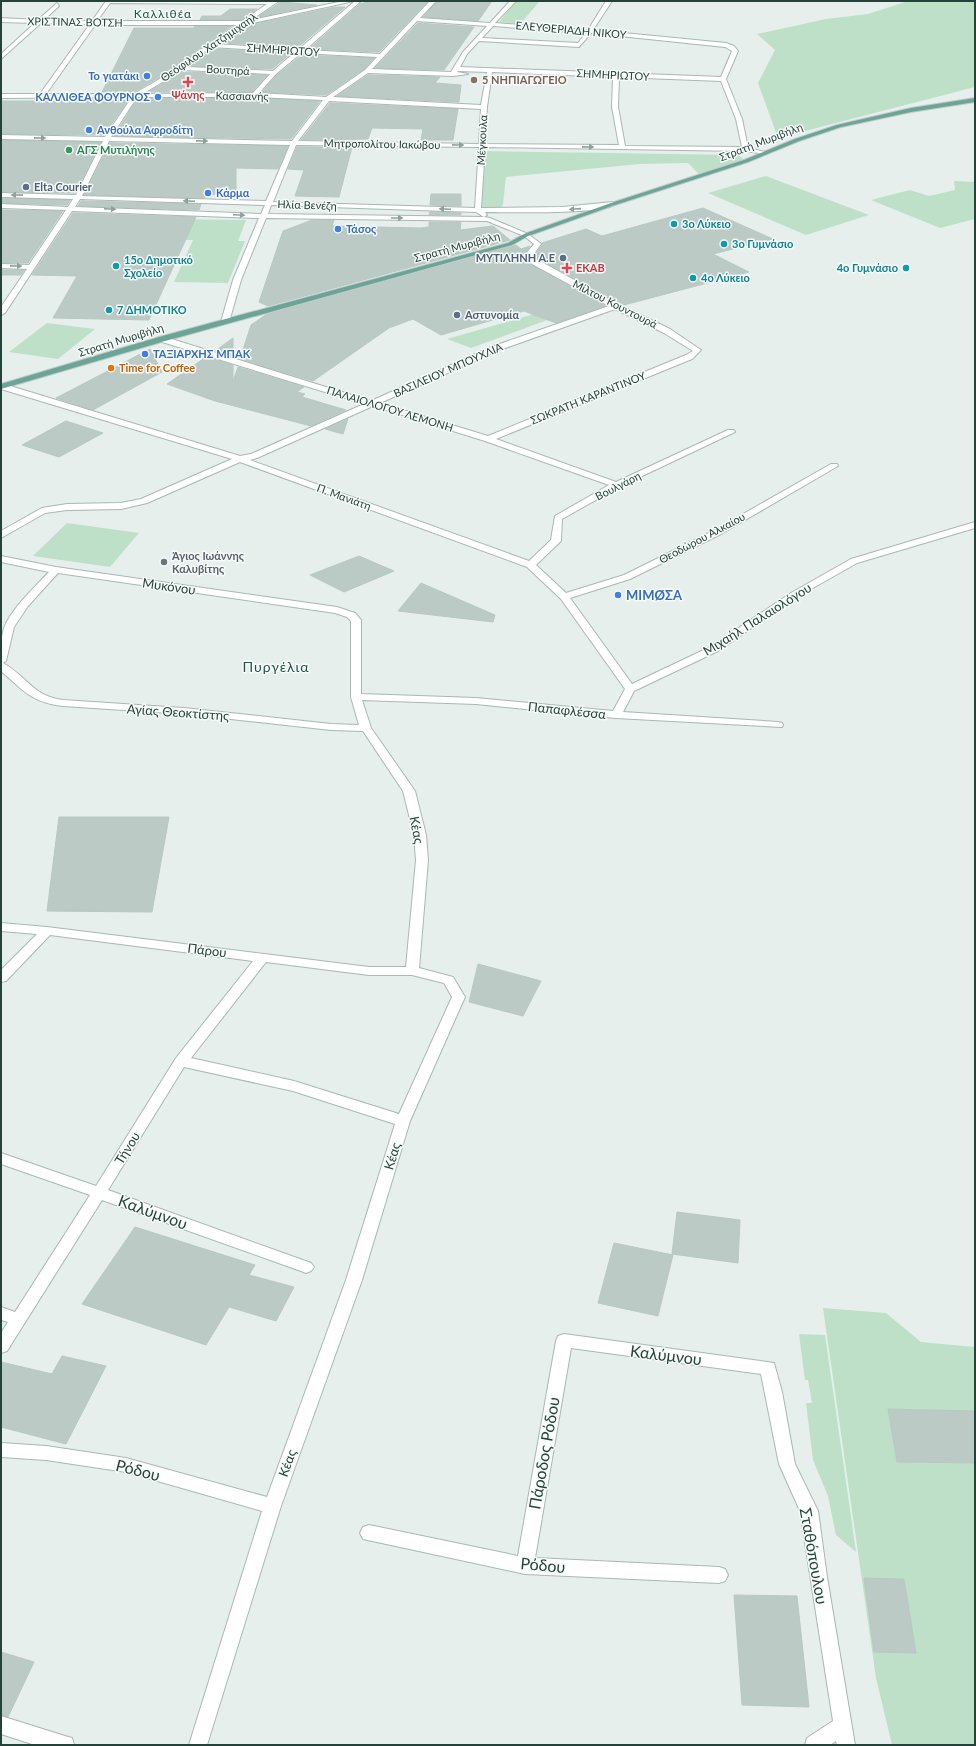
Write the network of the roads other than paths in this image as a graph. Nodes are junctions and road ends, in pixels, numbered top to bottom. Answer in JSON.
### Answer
{"nodes":[{"id":1,"x":108,"y":1,"type":"edge"},
{"id":2,"x":351,"y":1,"type":"edge"},
{"id":3,"x":358,"y":1,"type":"edge"},
{"id":4,"x":433,"y":1,"type":"edge"},
{"id":5,"x":513,"y":1,"type":"edge"},
{"id":6,"x":609,"y":1,"type":"edge"},
{"id":7,"x":275,"y":2,"type":"edge"},
{"id":8,"x":57,"y":5,"type":"dead end"},
{"id":9,"x":416,"y":19,"type":"junction"},
{"id":10,"x":1,"y":20,"type":"edge"},
{"id":11,"x":40,"y":21,"type":"junction"},
{"id":12,"x":94,"y":23,"type":"junction"},
{"id":13,"x":245,"y":23,"type":"junction"},
{"id":14,"x":492,"y":24,"type":"junction"},
{"id":15,"x":590,"y":31,"type":"junction"},
{"id":16,"x":478,"y":39,"type":"junction"},
{"id":17,"x":210,"y":45,"type":"junction"},
{"id":18,"x":301,"y":51,"type":"junction"},
{"id":19,"x":380,"y":56,"type":"junction"},
{"id":20,"x":1,"y":57,"type":"edge"},
{"id":21,"x":182,"y":68,"type":"junction"},
{"id":22,"x":367,"y":70,"type":"junction"},
{"id":23,"x":454,"y":71,"type":"junction"},
{"id":24,"x":274,"y":73,"type":"junction"},
{"id":25,"x":489,"y":73,"type":"junction"},
{"id":26,"x":616,"y":75,"type":"junction"},
{"id":27,"x":723,"y":80,"type":"junction"},
{"id":28,"x":136,"y":95,"type":"junction"},
{"id":29,"x":255,"y":95,"type":"junction"},
{"id":30,"x":1,"y":96,"type":"edge"},
{"id":31,"x":42,"y":96,"type":"junction"},
{"id":32,"x":327,"y":99,"type":"junction"},
{"id":33,"x":975,"y":100,"type":"edge"},
{"id":34,"x":484,"y":107,"type":"junction"},
{"id":35,"x":1,"y":136,"type":"edge"},
{"id":36,"x":107,"y":139,"type":"junction"},
{"id":37,"x":294,"y":143,"type":"junction"},
{"id":38,"x":482,"y":145,"type":"junction"},
{"id":39,"x":622,"y":147,"type":"junction"},
{"id":40,"x":745,"y":149,"type":"junction"},
{"id":41,"x":763,"y":153,"type":"junction"},
{"id":42,"x":1,"y":195,"type":"edge"},
{"id":43,"x":78,"y":197,"type":"junction"},
{"id":44,"x":270,"y":204,"type":"junction"},
{"id":45,"x":613,"y":204,"type":"junction"},
{"id":46,"x":1,"y":206,"type":"edge"},
{"id":47,"x":71,"y":208,"type":"junction"},
{"id":48,"x":478,"y":210,"type":"junction"},
{"id":49,"x":265,"y":216,"type":"junction"},
{"id":50,"x":580,"y":216,"type":"junction"},
{"id":51,"x":488,"y":219,"type":"junction"},
{"id":52,"x":526,"y":235,"type":"junction"},
{"id":53,"x":1,"y":266,"type":"edge"},
{"id":54,"x":32,"y":266,"type":"junction"},
{"id":55,"x":615,"y":306,"type":"junction"},
{"id":56,"x":1,"y":313,"type":"edge"},
{"id":57,"x":225,"y":322,"type":"junction"},
{"id":58,"x":162,"y":339,"type":"junction"},
{"id":59,"x":689,"y":357,"type":"joint"},
{"id":60,"x":2,"y":387,"type":"edge"},
{"id":61,"x":374,"y":403,"type":"junction"},
{"id":62,"x":731,"y":432,"type":"dead end"},
{"id":63,"x":488,"y":440,"type":"junction"},
{"id":64,"x":240,"y":459,"type":"junction"},
{"id":65,"x":834,"y":466,"type":"dead end"},
{"id":66,"x":616,"y":485,"type":"junction"},
{"id":67,"x":975,"y":525,"type":"edge"},
{"id":68,"x":1,"y":535,"type":"edge"},
{"id":69,"x":1,"y":559,"type":"edge"},
{"id":70,"x":530,"y":565,"type":"junction"},
{"id":71,"x":56,"y":570,"type":"junction"},
{"id":72,"x":564,"y":597,"type":"junction"},
{"id":73,"x":337,"y":610,"type":"joint"},
{"id":74,"x":1,"y":662,"type":"edge"},
{"id":75,"x":1,"y":666,"type":"edge"},
{"id":76,"x":630,"y":689,"type":"junction"},
{"id":77,"x":356,"y":697,"type":"junction"},
{"id":78,"x":616,"y":715,"type":"junction"},
{"id":79,"x":778,"y":725,"type":"dead end"},
{"id":80,"x":366,"y":728,"type":"junction"},
{"id":81,"x":1,"y":927,"type":"edge"},
{"id":82,"x":47,"y":931,"type":"junction"},
{"id":83,"x":263,"y":957,"type":"junction"},
{"id":84,"x":412,"y":971,"type":"junction"},
{"id":85,"x":1,"y":978,"type":"edge"},
{"id":86,"x":181,"y":1061,"type":"junction"},
{"id":87,"x":403,"y":1121,"type":"junction"},
{"id":88,"x":1,"y":1158,"type":"edge"},
{"id":89,"x":100,"y":1193,"type":"junction"},
{"id":90,"x":306,"y":1266,"type":"dead end"},
{"id":91,"x":1,"y":1313,"type":"edge"},
{"id":92,"x":18,"y":1320,"type":"junction"},
{"id":93,"x":564,"y":1342,"type":"joint"},
{"id":94,"x":1,"y":1346,"type":"edge"},
{"id":95,"x":768,"y":1368,"type":"joint"},
{"id":96,"x":1,"y":1450,"type":"edge"},
{"id":97,"x":272,"y":1506,"type":"junction"},
{"id":98,"x":369,"y":1533,"type":"dead end"},
{"id":99,"x":525,"y":1566,"type":"junction"},
{"id":100,"x":719,"y":1575,"type":"dead end"},
{"id":101,"x":1,"y":1725,"type":"edge"},
{"id":102,"x":843,"y":1725,"type":"junction"},
{"id":103,"x":66,"y":1745,"type":"edge"},
{"id":104,"x":198,"y":1745,"type":"edge"},
{"id":105,"x":814,"y":1745,"type":"edge"},
{"id":106,"x":846,"y":1745,"type":"edge"}],
"edges":[{"from":1,"to":7,"type":"street"},
{"from":1,"to":12,"type":"street"},
{"from":2,"to":13,"type":"street"},
{"from":3,"to":18,"type":"street"},
{"from":4,"to":9,"type":"street"},
{"from":5,"to":14,"type":"street"},
{"from":6,"to":15,"type":"street"},
{"from":7,"to":13,"type":"street","name":"Θεόφιλου Χατζημιχαήλ"},
{"from":8,"to":11,"type":"street"},
{"from":9,"to":14,"type":"street","name":"ΕΛΕΥΘΕΡΙΑΔΗ ΝΙΚΟΥ"},
{"from":9,"to":19,"type":"street"},
{"from":10,"to":11,"type":"street","name":"ΧΡΙΣΤΙΝΑΣ ΒΟΤΣΗ"},
{"from":11,"to":12,"type":"street","name":"ΧΡΙΣΤΙΝΑΣ ΒΟΤΣΗ"},
{"from":11,"to":20,"type":"street"},
{"from":12,"to":13,"type":"street","name":"ΧΡΙΣΤΙΝΑΣ ΒΟΤΣΗ"},
{"from":12,"to":31,"type":"street"},
{"from":13,"to":17,"type":"street","name":"Θεόφιλου Χατζημιχαήλ"},
{"from":14,"to":15,"type":"street","name":"ΕΛΕΥΘΕΡΙΑΔΗ ΝΙΚΟΥ"},
{"from":14,"to":16,"type":"street"},
{"from":15,"to":16,"type":"street"},
{"from":15,"to":27,"type":"street","name":"ΕΛΕΥΘΕΡΙΑΔΗ ΝΙΚΟΥ"},
{"from":16,"to":23,"type":"street"},
{"from":17,"to":18,"type":"street","name":"ΣΗΜΗΡΙΩΤΟΥ"},
{"from":17,"to":21,"type":"street","name":"Θεόφιλου Χατζημιχαήλ"},
{"from":18,"to":19,"type":"street","name":"ΣΗΜΗΡΙΩΤΟΥ"},
{"from":18,"to":24,"type":"street"},
{"from":19,"to":22,"type":"street"},
{"from":21,"to":24,"type":"street","name":"Βουτηρά"},
{"from":21,"to":28,"type":"street","name":"Θεόφιλου Χατζημιχαήλ"},
{"from":22,"to":23,"type":"street","name":"ΣΗΜΗΡΙΩΤΟΥ"},
{"from":22,"to":32,"type":"street"},
{"from":23,"to":25,"type":"street","name":"ΣΗΜΗΡΙΩΤΟΥ"},
{"from":24,"to":29,"type":"street"},
{"from":25,"to":26,"type":"street","name":"ΣΗΜΗΡΙΩΤΟΥ"},
{"from":25,"to":34,"type":"street","name":"Μέγκουλα"},
{"from":26,"to":27,"type":"street","name":"ΣΗΜΗΡΙΩΤΟΥ"},
{"from":26,"to":39,"type":"street"},
{"from":27,"to":40,"type":"street"},
{"from":28,"to":29,"type":"street","name":"Κασσιανής"},
{"from":28,"to":31,"type":"street","name":"Κασσιανής"},
{"from":28,"to":36,"type":"street","name":"Θεόφιλου Χατζημιχαήλ"},
{"from":29,"to":32,"type":"street","name":"Κασσιανής"},
{"from":30,"to":31,"type":"street","name":"Κασσιανής"},
{"from":32,"to":34,"type":"street","name":"Κασσιανής"},
{"from":32,"to":37,"type":"street"},
{"from":33,"to":41,"type":"main road","name":"Στρατή Μυριβήλη"},
{"from":34,"to":38,"type":"street","name":"Μέγκουλα"},
{"from":35,"to":36,"type":"street","name":"Μητροπολίτου Ιακώβου","one_way":true},
{"from":36,"to":37,"type":"street","name":"Μητροπολίτου Ιακώβου","one_way":true},
{"from":36,"to":43,"type":"street","name":"Θεόφιλου Χατζημιχαήλ"},
{"from":37,"to":38,"type":"street","name":"Μητροπολίτου Ιακώβου","one_way":true},
{"from":37,"to":44,"type":"street"},
{"from":38,"to":39,"type":"street","name":"Μητροπολίτου Ιακώβου","one_way":true},
{"from":38,"to":48,"type":"street","name":"Μέγκουλα"},
{"from":39,"to":40,"type":"street","name":"Μητροπολίτου Ιακώβου"},
{"from":40,"to":41,"type":"street","name":"Μητροπολίτου Ιακώβου"},
{"from":41,"to":45,"type":"main road","name":"Στρατή Μυριβήλη"},
{"from":43,"to":42,"type":"street","name":"Ηλία Βενέζη","one_way":true},
{"from":44,"to":43,"type":"street","name":"Ηλία Βενέζη","one_way":true},
{"from":43,"to":47,"type":"street","name":"Θεόφιλου Χατζημιχαήλ"},
{"from":48,"to":44,"type":"street","name":"Ηλία Βενέζη","one_way":true},
{"from":44,"to":49,"type":"street"},
{"from":45,"to":48,"type":"street","name":"Ηλία Βενέζη","one_way":true},
{"from":45,"to":50,"type":"main road","name":"Στρατή Μυριβήλη"},
{"from":46,"to":47,"type":"street","name":"Ηλία Βενέζη"},
{"from":47,"to":49,"type":"street","name":"Ηλία Βενέζη","one_way":true},
{"from":47,"to":54,"type":"street","name":"Θεόφιλου Χατζημιχαήλ"},
{"from":48,"to":51,"type":"street"},
{"from":49,"to":51,"type":"street","name":"Ηλία Βενέζη","one_way":true},
{"from":49,"to":57,"type":"street"},
{"from":50,"to":51,"type":"street"},
{"from":50,"to":52,"type":"main road","name":"Στρατή Μυριβήλη"},
{"from":51,"to":52,"type":"street","name":"Ηλία Βενέζη"},
{"from":52,"to":55,"type":"street","name":"Μίλτου Κουντουρά"},
{"from":52,"to":57,"type":"main road","name":"Στρατή Μυριβήλη"},
{"from":53,"to":54,"type":"street","one_way":true},
{"from":54,"to":56,"type":"street","name":"Θεόφιλου Χατζημιχαήλ"},
{"from":55,"to":59,"type":"street","name":"Μίλτου Κουντουρά"},
{"from":55,"to":61,"type":"street","name":"ΒΑΣΙΛΕΙΟΥ ΜΠΟΥΧΛΙΑ"},
{"from":57,"to":58,"type":"main road","name":"Στρατή Μυριβήλη"},
{"from":58,"to":60,"type":"main road","name":"Στρατή Μυριβήλη"},
{"from":58,"to":61,"type":"street","name":"ΠΑΛΑΙΟΛΟΓΟΥ ΛΕΜΟΝΗ"},
{"from":59,"to":63,"type":"street","name":"ΣΩΚΡΑΤΗ ΚΑΡΑΝΤΙΝΟΥ"},
{"from":60,"to":64,"type":"street","name":"Π. Μανιάτη"},
{"from":61,"to":63,"type":"street","name":"ΠΑΛΑΙΟΛΟΓΟΥ ΛΕΜΟΝΗ"},
{"from":61,"to":64,"type":"street","name":"ΒΑΣΙΛΕΙΟΥ ΜΠΟΥΧΛΙΑ"},
{"from":62,"to":66,"type":"street","name":"Βουλγάρη"},
{"from":63,"to":66,"type":"street","name":"ΠΑΛΑΙΟΛΟΓΟΥ ΛΕΜΟΝΗ"},
{"from":64,"to":68,"type":"street","name":"ΒΑΣΙΛΕΙΟΥ ΜΠΟΥΧΛΙΑ"},
{"from":64,"to":70,"type":"street","name":"Π. Μανιάτη"},
{"from":65,"to":72,"type":"street","name":"Θεοδώρου Αλκαίου"},
{"from":66,"to":70,"type":"street","name":"Βουλγάρη"},
{"from":67,"to":76,"type":"street","name":"Μιχαήλ Παλαιολόγου"},
{"from":69,"to":71,"type":"street","name":"Μυκόνου"},
{"from":70,"to":72,"type":"street","name":"Π. Μανιάτη"},
{"from":71,"to":73,"type":"street","name":"Μυκόνου"},
{"from":71,"to":74,"type":"street"},
{"from":72,"to":76,"type":"street","name":"Π. Μανιάτη"},
{"from":73,"to":77,"type":"street","name":"Κέας"},
{"from":75,"to":80,"type":"street","name":"Αγίας Θεοκτίστης"},
{"from":76,"to":78,"type":"street"},
{"from":77,"to":78,"type":"street","name":"Παπαφλέσσα"},
{"from":77,"to":80,"type":"street","name":"Κέας"},
{"from":78,"to":79,"type":"street","name":"Παπαφλέσσα"},
{"from":80,"to":84,"type":"street","name":"Κέας"},
{"from":81,"to":82,"type":"street","name":"Πάρου"},
{"from":82,"to":83,"type":"street","name":"Πάρου"},
{"from":82,"to":85,"type":"street"},
{"from":83,"to":84,"type":"street","name":"Πάρου"},
{"from":83,"to":86,"type":"street","name":"Τήνου"},
{"from":84,"to":87,"type":"street","name":"Κέας"},
{"from":86,"to":87,"type":"street"},
{"from":86,"to":89,"type":"street","name":"Τήνου"},
{"from":87,"to":97,"type":"street","name":"Κέας"},
{"from":88,"to":89,"type":"street","name":"Καλύμνου"},
{"from":89,"to":90,"type":"street","name":"Καλύμνου"},
{"from":89,"to":92,"type":"street","name":"Τήνου"},
{"from":91,"to":92,"type":"street"},
{"from":92,"to":94,"type":"street","name":"Τήνου"},
{"from":93,"to":95,"type":"street","name":"Καλύμνου"},
{"from":93,"to":99,"type":"street","name":"Πάροδος Ρόδου"},
{"from":95,"to":102,"type":"street","name":"Σταθόπουλου"},
{"from":96,"to":97,"type":"street","name":"Ρόδου"},
{"from":97,"to":104,"type":"street","name":"Κέας"},
{"from":98,"to":99,"type":"street","name":"Ρόδου"},
{"from":99,"to":100,"type":"street","name":"Ρόδου"},
{"from":101,"to":103,"type":"street"},
{"from":102,"to":105,"type":"street"},
{"from":102,"to":106,"type":"street","name":"Σταθόπουλου"}]}
